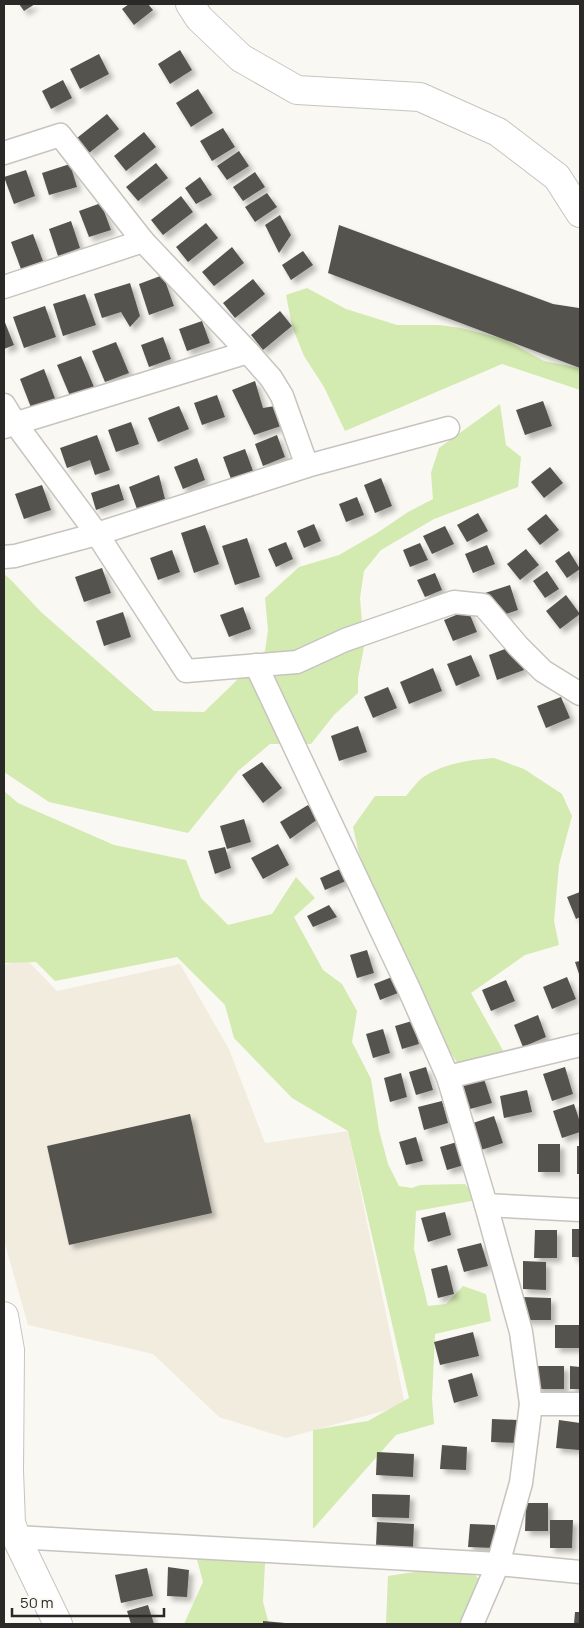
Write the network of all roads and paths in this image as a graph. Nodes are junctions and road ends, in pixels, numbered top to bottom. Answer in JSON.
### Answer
{"nodes":[{"id":1,"x":190,"y":4,"type":"edge"},
{"id":2,"x":4,"y":153,"type":"edge"},
{"id":3,"x":580,"y":213,"type":"edge"},
{"id":4,"x":144,"y":241,"type":"junction"},
{"id":5,"x":4,"y":287,"type":"edge"},
{"id":6,"x":248,"y":352,"type":"junction"},
{"id":7,"x":8,"y":418,"type":"edge"},
{"id":8,"x":448,"y":428,"type":"dead end"},
{"id":9,"x":307,"y":466,"type":"junction"},
{"id":10,"x":97,"y":534,"type":"junction"},
{"id":11,"x":4,"y":557,"type":"edge"},
{"id":12,"x":256,"y":665,"type":"junction"},
{"id":13,"x":580,"y":694,"type":"edge"},
{"id":14,"x":580,"y":1045,"type":"edge"},
{"id":15,"x":448,"y":1077,"type":"junction"},
{"id":16,"x":486,"y":1205,"type":"junction"},
{"id":17,"x":580,"y":1210,"type":"edge"},
{"id":18,"x":4,"y":1316,"type":"edge"},
{"id":19,"x":531,"y":1404,"type":"junction"},
{"id":20,"x":580,"y":1404,"type":"edge"},
{"id":21,"x":16,"y":1537,"type":"junction"},
{"id":22,"x":498,"y":1564,"type":"junction"},
{"id":23,"x":580,"y":1572,"type":"edge"},
{"id":24,"x":58,"y":1624,"type":"edge"},
{"id":25,"x":472,"y":1624,"type":"edge"}],
"edges":[{"from":1,"to":3,"type":"street"},
{"from":2,"to":4,"type":"street"},
{"from":4,"to":5,"type":"street"},
{"from":4,"to":6,"type":"street"},
{"from":6,"to":7,"type":"street"},
{"from":6,"to":9,"type":"street"},
{"from":7,"to":10,"type":"street"},
{"from":8,"to":9,"type":"street"},
{"from":9,"to":10,"type":"street"},
{"from":10,"to":11,"type":"street"},
{"from":10,"to":12,"type":"street"},
{"from":12,"to":13,"type":"street"},
{"from":12,"to":15,"type":"street"},
{"from":14,"to":15,"type":"street"},
{"from":15,"to":16,"type":"street"},
{"from":16,"to":17,"type":"street"},
{"from":16,"to":19,"type":"street"},
{"from":18,"to":21,"type":"street"},
{"from":19,"to":20,"type":"street"},
{"from":19,"to":22,"type":"street"},
{"from":21,"to":22,"type":"street"},
{"from":21,"to":24,"type":"street"},
{"from":22,"to":23,"type":"street"},
{"from":22,"to":25,"type":"street"}]}
